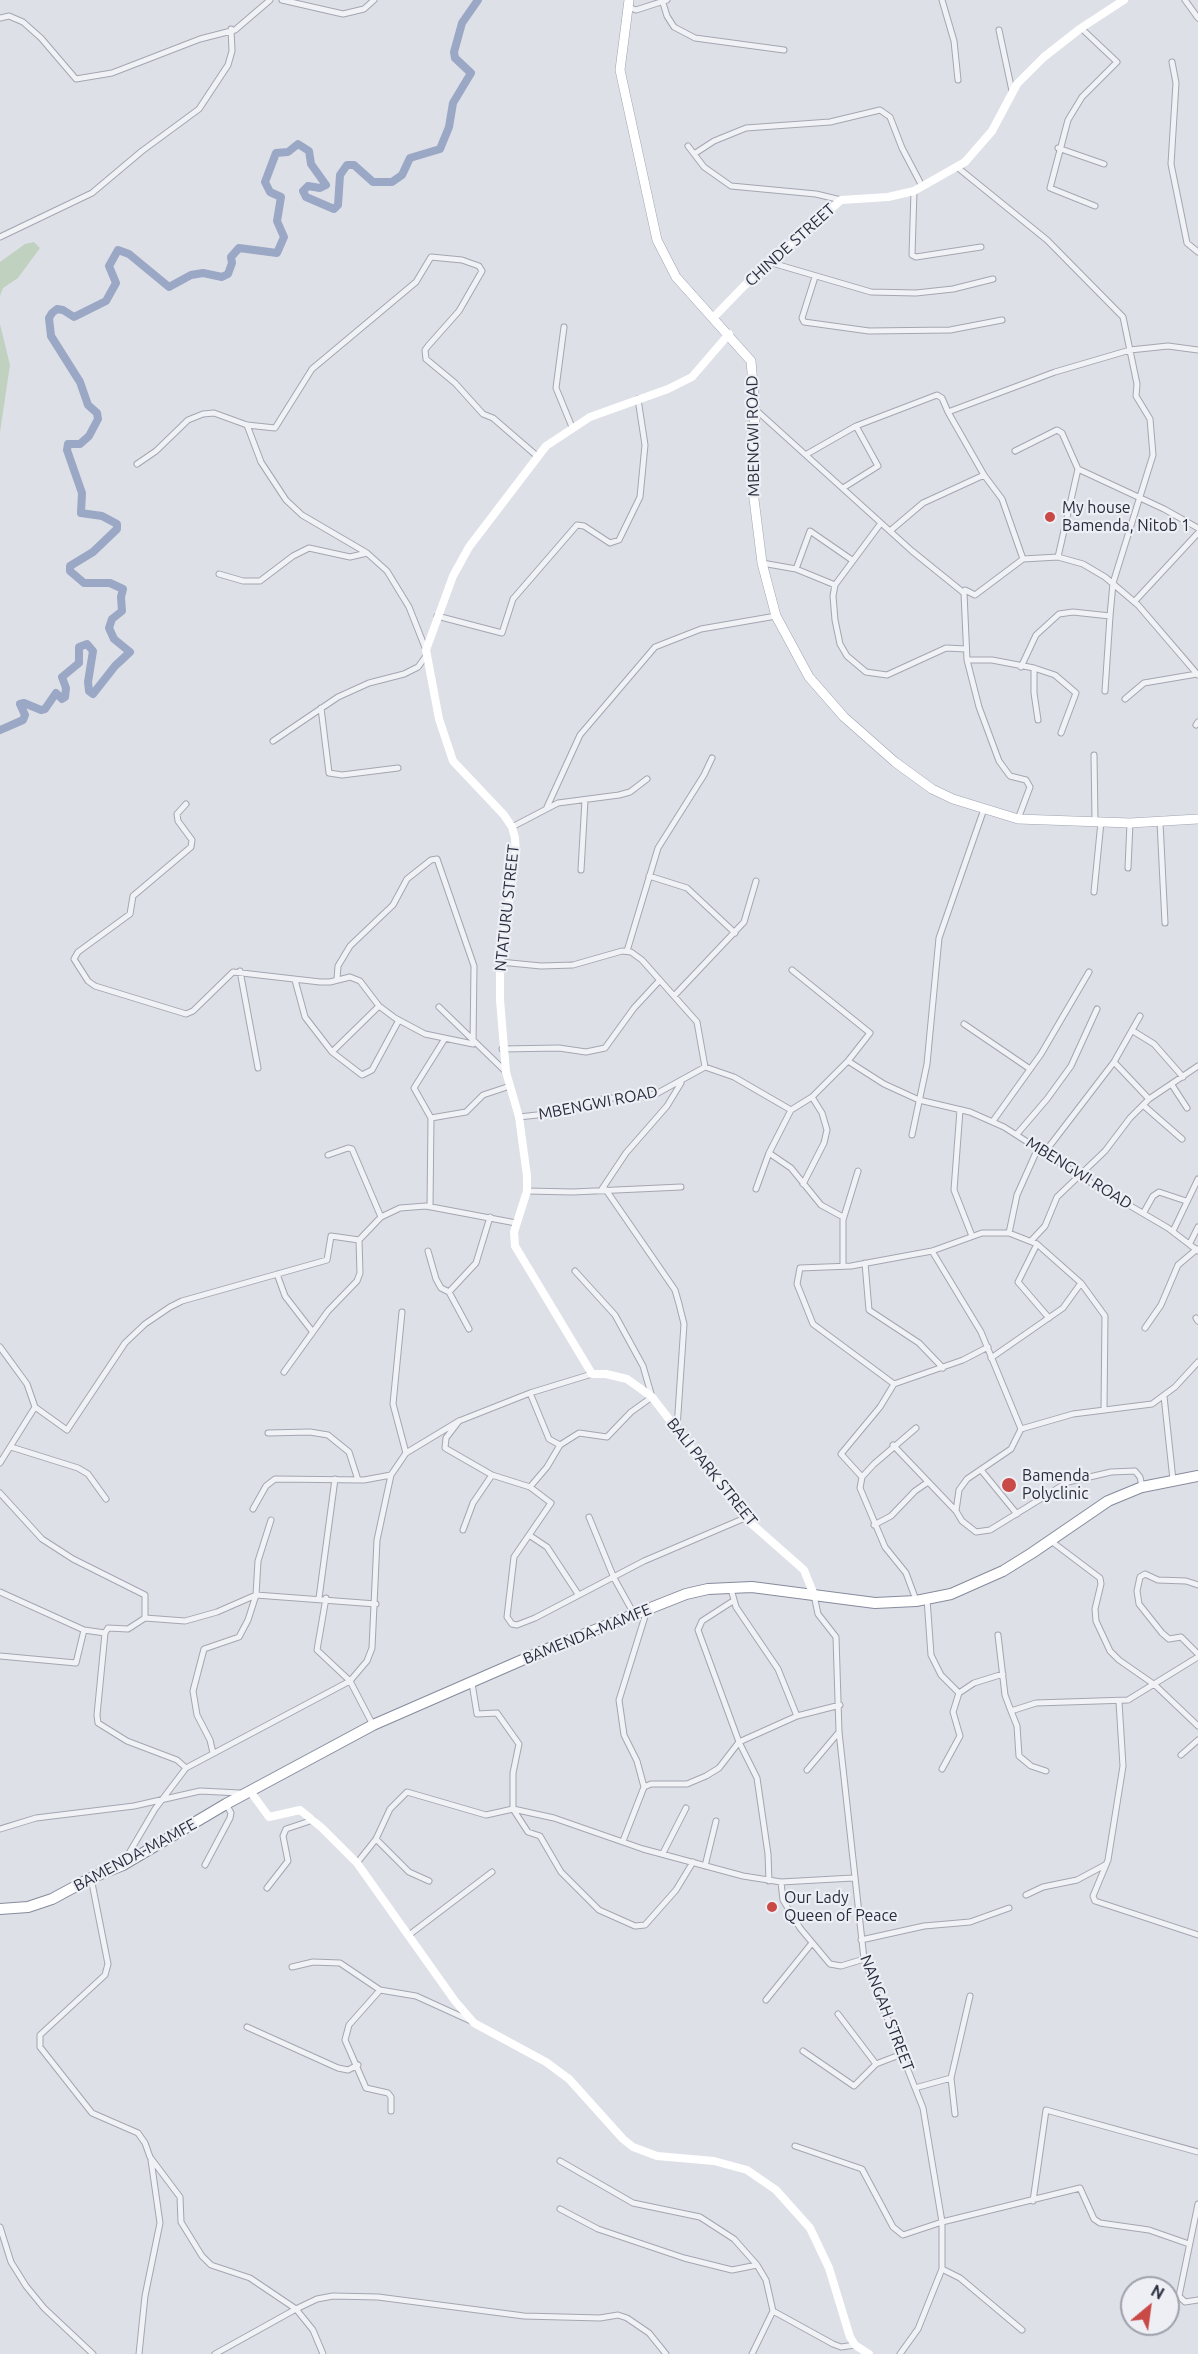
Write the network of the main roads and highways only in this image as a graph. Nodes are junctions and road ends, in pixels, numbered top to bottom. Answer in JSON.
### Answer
{"nodes":[{"id":1,"x":628,"y":3,"type":"edge"},
{"id":2,"x":1198,"y":819,"type":"edge"},
{"id":3,"x":1198,"y":1476,"type":"edge"},
{"id":4,"x":0,"y":1909,"type":"edge"}],
"edges":[{"from":1,"to":2,"type":"main road","name":"MBENGWI ROAD"},
{"from":3,"to":4,"type":"highway","name":"BAMENDA-MAMFE"}]}
